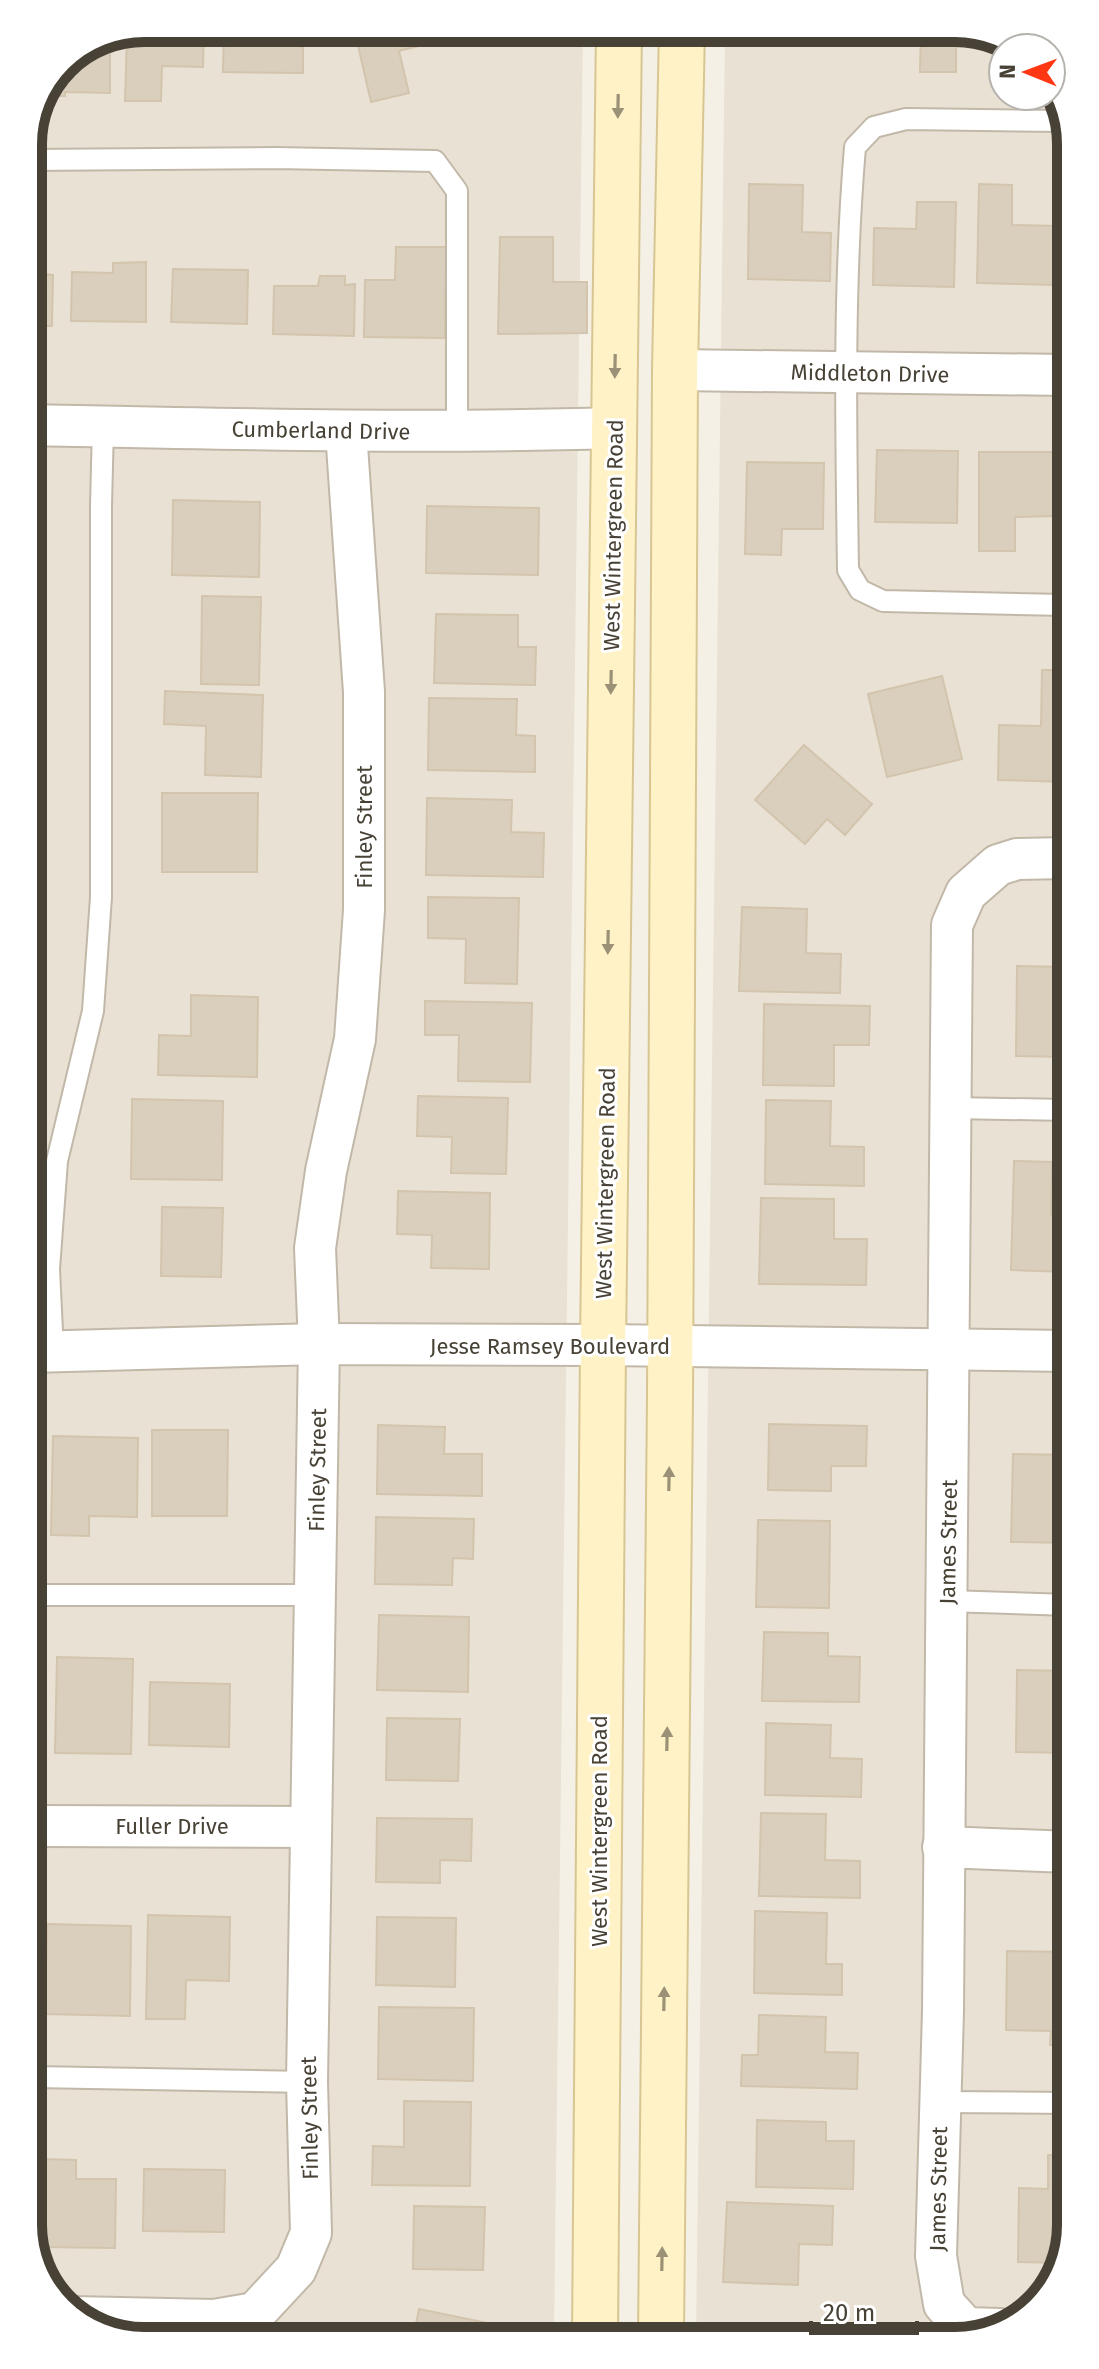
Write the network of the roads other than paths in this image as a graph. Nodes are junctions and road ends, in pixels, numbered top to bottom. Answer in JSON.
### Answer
{"nodes":[{"id":1,"x":619,"y":42,"type":"edge"},
{"id":2,"x":682,"y":42,"type":"edge"},
{"id":3,"x":1054,"y":121,"type":"edge"},
{"id":4,"x":42,"y":160,"type":"edge"},
{"id":5,"x":675,"y":370,"type":"junction"},
{"id":6,"x":845,"y":373,"type":"junction"},
{"id":7,"x":1057,"y":375,"type":"edge"},
{"id":8,"x":42,"y":425,"type":"edge"},
{"id":9,"x":103,"y":427,"type":"junction"},
{"id":10,"x":614,"y":428,"type":"junction"},
{"id":11,"x":346,"y":431,"type":"junction"},
{"id":12,"x":457,"y":431,"type":"junction"},
{"id":13,"x":1057,"y":605,"type":"edge"},
{"id":14,"x":1057,"y":858,"type":"edge"},
{"id":15,"x":951,"y":1108,"type":"junction"},
{"id":16,"x":1057,"y":1110,"type":"edge"},
{"id":17,"x":319,"y":1344,"type":"junction"},
{"id":18,"x":603,"y":1345,"type":"junction"},
{"id":19,"x":671,"y":1347,"type":"junction"},
{"id":20,"x":950,"y":1350,"type":"junction"},
{"id":21,"x":1057,"y":1351,"type":"edge"},
{"id":22,"x":42,"y":1352,"type":"edge"},
{"id":23,"x":42,"y":1595,"type":"edge"},
{"id":24,"x":315,"y":1595,"type":"junction"},
{"id":25,"x":947,"y":1601,"type":"junction"},
{"id":26,"x":1057,"y":1605,"type":"edge"},
{"id":27,"x":42,"y":1826,"type":"edge"},
{"id":28,"x":311,"y":1827,"type":"junction"},
{"id":29,"x":943,"y":1847,"type":"junction"},
{"id":30,"x":1057,"y":1851,"type":"edge"},
{"id":31,"x":42,"y":2077,"type":"edge"},
{"id":32,"x":307,"y":2082,"type":"junction"},
{"id":33,"x":940,"y":2102,"type":"junction"},
{"id":34,"x":1057,"y":2103,"type":"edge"},
{"id":35,"x":102,"y":2318,"type":"edge"},
{"id":36,"x":969,"y":2324,"type":"edge"},
{"id":37,"x":595,"y":2327,"type":"edge"},
{"id":38,"x":661,"y":2327,"type":"edge"}],
"edges":[{"from":1,"to":10,"type":"street","name":"West Wintergreen Road","one_way":true},
{"from":2,"to":5,"type":"street"},
{"from":3,"to":6,"type":"lane"},
{"from":4,"to":12,"type":"lane"},
{"from":5,"to":6,"type":"street","name":"Middleton Drive"},
{"from":5,"to":19,"type":"street"},
{"from":6,"to":7,"type":"street","name":"Middleton Drive"},
{"from":6,"to":13,"type":"lane"},
{"from":8,"to":9,"type":"street","name":"Cumberland Drive"},
{"from":9,"to":11,"type":"street","name":"Cumberland Drive"},
{"from":9,"to":22,"type":"lane"},
{"from":10,"to":12,"type":"street","name":"Cumberland Drive"},
{"from":10,"to":18,"type":"street","name":"West Wintergreen Road","one_way":true},
{"from":11,"to":12,"type":"street","name":"Cumberland Drive"},
{"from":11,"to":17,"type":"street","name":"Finley Street"},
{"from":14,"to":15,"type":"street","name":"James Street"},
{"from":15,"to":16,"type":"lane"},
{"from":15,"to":20,"type":"street","name":"James Street"},
{"from":17,"to":18,"type":"street","name":"Jesse Ramsey Boulevard"},
{"from":17,"to":22,"type":"street","name":"Jesse Ramsey Boulevard"},
{"from":17,"to":24,"type":"street","name":"Finley Street"},
{"from":18,"to":19,"type":"street","name":"Jesse Ramsey Boulevard"},
{"from":18,"to":37,"type":"street","name":"West Wintergreen Road"},
{"from":19,"to":20,"type":"street","name":"Jesse Ramsey Boulevard"},
{"from":38,"to":19,"type":"street","one_way":true},
{"from":20,"to":21,"type":"street","name":"Jesse Ramsey Boulevard"},
{"from":20,"to":25,"type":"street","name":"James Street"},
{"from":23,"to":24,"type":"lane"},
{"from":24,"to":28,"type":"street","name":"Finley Street"},
{"from":25,"to":26,"type":"lane"},
{"from":25,"to":29,"type":"street","name":"James Street"},
{"from":27,"to":28,"type":"street","name":"Fuller Drive"},
{"from":28,"to":32,"type":"street","name":"Finley Street"},
{"from":29,"to":30,"type":"street"},
{"from":29,"to":33,"type":"street","name":"James Street"},
{"from":31,"to":32,"type":"lane"},
{"from":32,"to":35,"type":"street","name":"Finley Street"},
{"from":33,"to":34,"type":"lane"},
{"from":33,"to":36,"type":"street","name":"James Street"}]}
